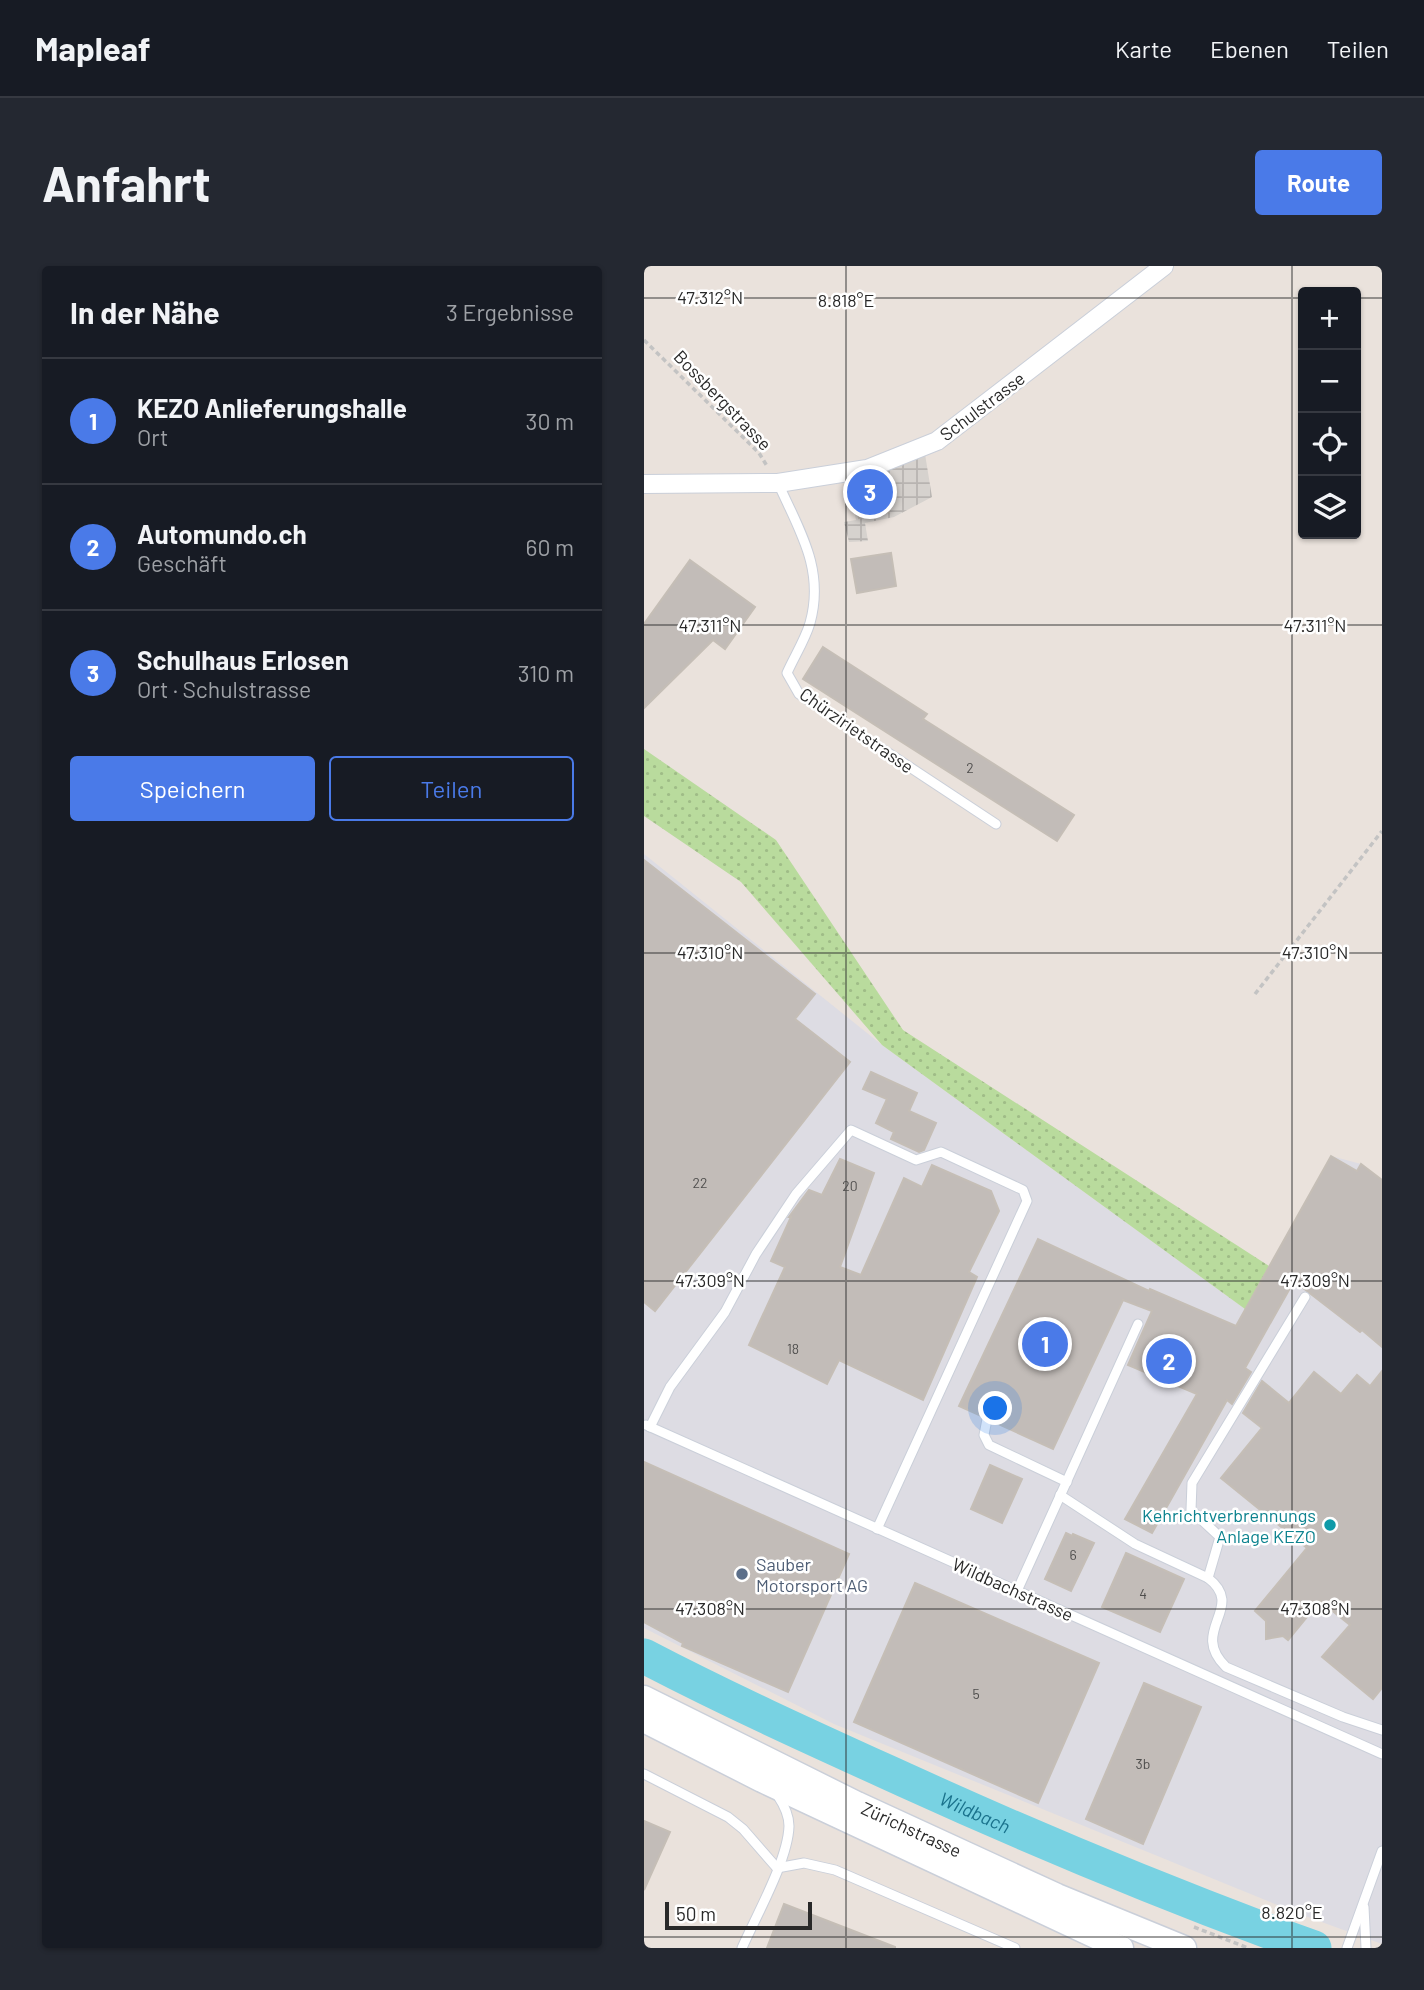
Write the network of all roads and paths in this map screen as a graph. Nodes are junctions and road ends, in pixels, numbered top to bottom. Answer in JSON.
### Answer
{"nodes":[{"id":1,"x":1164,"y":266,"type":"edge"},
{"id":2,"x":644,"y":340,"type":"edge"},
{"id":3,"x":778,"y":483,"type":"junction"},
{"id":4,"x":644,"y":484,"type":"edge"},
{"id":5,"x":996,"y":824,"type":"dead end"},
{"id":6,"x":1382,"y":831,"type":"edge"},
{"id":7,"x":1255,"y":993,"type":"dead end"},
{"id":8,"x":1305,"y":1297,"type":"dead end"},
{"id":9,"x":1139,"y":1324,"type":"dead end"},
{"id":10,"x":987,"y":1419,"type":"dead end"},
{"id":11,"x":647,"y":1426,"type":"edge"},
{"id":12,"x":1067,"y":1482,"type":"junction"},
{"id":13,"x":1060,"y":1495,"type":"junction"},
{"id":14,"x":877,"y":1528,"type":"junction"},
{"id":15,"x":1208,"y":1578,"type":"junction"},
{"id":16,"x":1017,"y":1591,"type":"junction"},
{"id":17,"x":644,"y":1698,"type":"edge"},
{"id":18,"x":644,"y":1720,"type":"edge"},
{"id":19,"x":1382,"y":1730,"type":"edge"},
{"id":20,"x":1382,"y":1754,"type":"edge"},
{"id":21,"x":644,"y":1774,"type":"edge"},
{"id":22,"x":762,"y":1780,"type":"junction"},
{"id":23,"x":1382,"y":1851,"type":"edge"},
{"id":24,"x":1380,"y":1865,"type":"edge"},
{"id":25,"x":777,"y":1868,"type":"junction"},
{"id":26,"x":1363,"y":1902,"type":"junction"},
{"id":27,"x":743,"y":1948,"type":"edge"},
{"id":28,"x":1015,"y":1948,"type":"edge"},
{"id":29,"x":1121,"y":1948,"type":"edge"},
{"id":30,"x":1184,"y":1948,"type":"edge"},
{"id":31,"x":1347,"y":1948,"type":"edge"},
{"id":32,"x":1366,"y":1948,"type":"edge"}],
"edges":[{"from":1,"to":3,"type":"street","name":"Schulstrasse"},
{"from":2,"to":3,"type":"path","name":"Bossbergstrasse"},
{"from":3,"to":4,"type":"street","name":"Schulstrasse"},
{"from":3,"to":5,"type":"lane","name":"Chürzirietstrasse"},
{"from":6,"to":7,"type":"path"},
{"from":8,"to":15,"type":"lane"},
{"from":9,"to":12,"type":"lane"},
{"from":10,"to":12,"type":"lane"},
{"from":11,"to":14,"type":"lane","name":"Wildbachstrasse"},
{"from":11,"to":14,"type":"lane"},
{"from":12,"to":13,"type":"lane"},
{"from":13,"to":15,"type":"lane"},
{"from":13,"to":16,"type":"lane"},
{"from":14,"to":16,"type":"lane","name":"Wildbachstrasse"},
{"from":15,"to":19,"type":"lane"},
{"from":16,"to":20,"type":"lane","name":"Wildbachstrasse"},
{"from":17,"to":30,"type":"main road","name":"Zürichstrasse"},
{"from":18,"to":22,"type":"main road","name":"Zürichstrasse"},
{"from":21,"to":25,"type":"lane"},
{"from":22,"to":25,"type":"lane"},
{"from":22,"to":29,"type":"main road","name":"Zürichstrasse"},
{"from":23,"to":24,"type":"lane"},
{"from":24,"to":26,"type":"lane"},
{"from":25,"to":27,"type":"lane"},
{"from":25,"to":28,"type":"lane"},
{"from":26,"to":31,"type":"lane"},
{"from":26,"to":32,"type":"lane"}]}
